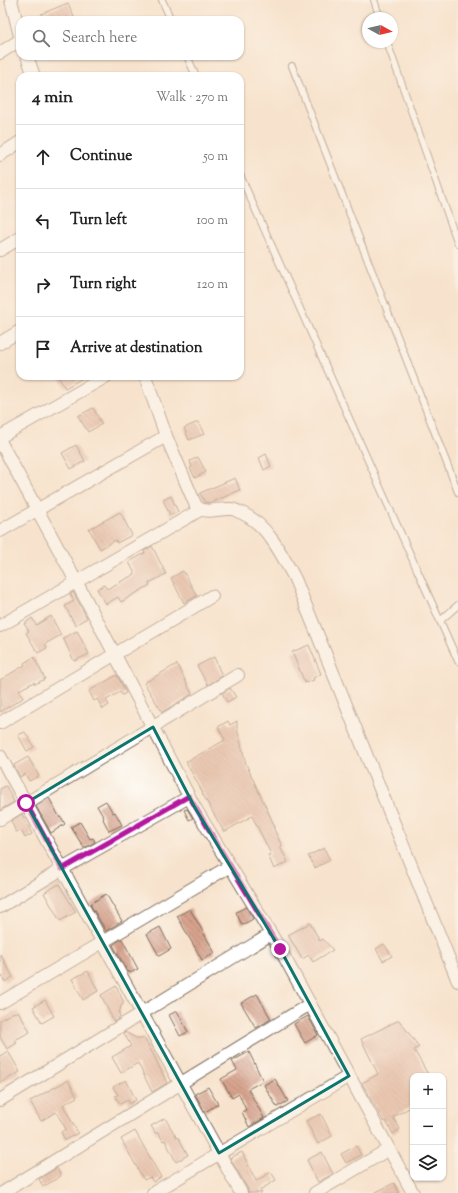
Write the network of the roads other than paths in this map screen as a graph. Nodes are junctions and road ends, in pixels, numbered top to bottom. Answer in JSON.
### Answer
{"nodes":[{"id":1,"x":11,"y":0,"type":"edge"},
{"id":2,"x":162,"y":0,"type":"edge"},
{"id":3,"x":374,"y":0,"type":"edge"},
{"id":4,"x":378,"y":12,"type":"edge"},
{"id":5,"x":169,"y":16,"type":"edge"},
{"id":6,"x":16,"y":20,"type":"edge"},
{"id":7,"x":16,"y":43,"type":"edge"},
{"id":8,"x":389,"y":48,"type":"edge"},
{"id":9,"x":0,"y":53,"type":"edge"},
{"id":10,"x":28,"y":60,"type":"edge"},
{"id":11,"x":189,"y":60,"type":"edge"},
{"id":12,"x":292,"y":66,"type":"dead end"},
{"id":13,"x":33,"y":72,"type":"edge"},
{"id":14,"x":194,"y":72,"type":"edge"},
{"id":15,"x":16,"y":145,"type":"edge"},
{"id":16,"x":0,"y":155,"type":"edge"},
{"id":17,"x":244,"y":184,"type":"edge"},
{"id":18,"x":16,"y":240,"type":"edge"},
{"id":19,"x":458,"y":244,"type":"edge"},
{"id":20,"x":0,"y":250,"type":"edge"},
{"id":21,"x":16,"y":333,"type":"edge"},
{"id":22,"x":0,"y":343,"type":"edge"},
{"id":23,"x":100,"y":380,"type":"edge"},
{"id":24,"x":146,"y":380,"type":"edge"},
{"id":25,"x":166,"y":436,"type":"junction"},
{"id":26,"x":0,"y":437,"type":"edge"},
{"id":27,"x":0,"y":441,"type":"edge"},
{"id":28,"x":458,"y":492,"type":"edge"},
{"id":29,"x":38,"y":510,"type":"junction"},
{"id":30,"x":200,"y":510,"type":"junction"},
{"id":31,"x":0,"y":531,"type":"edge"},
{"id":32,"x":76,"y":581,"type":"junction"},
{"id":33,"x":212,"y":596,"type":"dead end"},
{"id":34,"x":458,"y":605,"type":"edge"},
{"id":35,"x":440,"y":620,"type":"junction"},
{"id":36,"x":0,"y":626,"type":"edge"},
{"id":37,"x":115,"y":654,"type":"junction"},
{"id":38,"x":458,"y":661,"type":"edge"},
{"id":39,"x":238,"y":675,"type":"dead end"},
{"id":40,"x":0,"y":723,"type":"edge"},
{"id":41,"x":153,"y":727,"type":"junction"},
{"id":42,"x":0,"y":756,"type":"edge"},
{"id":43,"x":189,"y":796,"type":"junction"},
{"id":44,"x":26,"y":803,"type":"junction"},
{"id":45,"x":0,"y":818,"type":"edge"},
{"id":46,"x":230,"y":866,"type":"junction"},
{"id":47,"x":62,"y":869,"type":"junction"},
{"id":48,"x":0,"y":907,"type":"edge"},
{"id":49,"x":272,"y":934,"type":"junction"},
{"id":50,"x":102,"y":942,"type":"junction"},
{"id":51,"x":458,"y":980,"type":"edge"},
{"id":52,"x":0,"y":1003,"type":"edge"},
{"id":53,"x":310,"y":1004,"type":"junction"},
{"id":54,"x":142,"y":1014,"type":"junction"},
{"id":55,"x":349,"y":1076,"type":"junction"},
{"id":56,"x":180,"y":1083,"type":"junction"},
{"id":57,"x":0,"y":1100,"type":"edge"},
{"id":58,"x":389,"y":1149,"type":"junction"},
{"id":59,"x":219,"y":1153,"type":"junction"},
{"id":60,"x":2,"y":1193,"type":"edge"},
{"id":61,"x":153,"y":1193,"type":"edge"},
{"id":62,"x":241,"y":1193,"type":"edge"},
{"id":63,"x":315,"y":1193,"type":"edge"},
{"id":64,"x":413,"y":1193,"type":"edge"}],
"edges":[{"from":1,"to":6,"type":"street"},
{"from":2,"to":5,"type":"lane"},
{"from":3,"to":4,"type":"lane"},
{"from":7,"to":9,"type":"street"},
{"from":8,"to":19,"type":"lane"},
{"from":10,"to":13,"type":"street"},
{"from":11,"to":14,"type":"lane"},
{"from":12,"to":28,"type":"lane"},
{"from":15,"to":16,"type":"street"},
{"from":17,"to":35,"type":"lane"},
{"from":18,"to":20,"type":"street"},
{"from":21,"to":22,"type":"street"},
{"from":23,"to":26,"type":"street"},
{"from":24,"to":25,"type":"street"},
{"from":25,"to":29,"type":"street"},
{"from":25,"to":30,"type":"street"},
{"from":27,"to":29,"type":"street"},
{"from":29,"to":31,"type":"street"},
{"from":29,"to":32,"type":"street"},
{"from":30,"to":32,"type":"street"},
{"from":30,"to":51,"type":"street"},
{"from":32,"to":36,"type":"street"},
{"from":32,"to":37,"type":"street"},
{"from":33,"to":37,"type":"street"},
{"from":34,"to":35,"type":"lane"},
{"from":35,"to":38,"type":"lane"},
{"from":37,"to":40,"type":"street"},
{"from":37,"to":41,"type":"street"},
{"from":39,"to":41,"type":"street"},
{"from":41,"to":43,"type":"street"},
{"from":41,"to":44,"type":"street"},
{"from":42,"to":44,"type":"street"},
{"from":43,"to":46,"type":"street"},
{"from":43,"to":47,"type":"street"},
{"from":44,"to":45,"type":"street"},
{"from":44,"to":47,"type":"street"},
{"from":46,"to":49,"type":"street"},
{"from":46,"to":50,"type":"street"},
{"from":47,"to":48,"type":"street"},
{"from":47,"to":50,"type":"street"},
{"from":49,"to":53,"type":"street"},
{"from":49,"to":54,"type":"street"},
{"from":50,"to":52,"type":"street"},
{"from":50,"to":54,"type":"street"},
{"from":53,"to":55,"type":"street"},
{"from":53,"to":56,"type":"street"},
{"from":54,"to":56,"type":"street"},
{"from":54,"to":57,"type":"street"},
{"from":55,"to":58,"type":"street"},
{"from":55,"to":59,"type":"street"},
{"from":56,"to":59,"type":"street"},
{"from":56,"to":60,"type":"street"},
{"from":58,"to":63,"type":"street"},
{"from":58,"to":64,"type":"street"},
{"from":59,"to":61,"type":"street"},
{"from":59,"to":62,"type":"street"}]}
